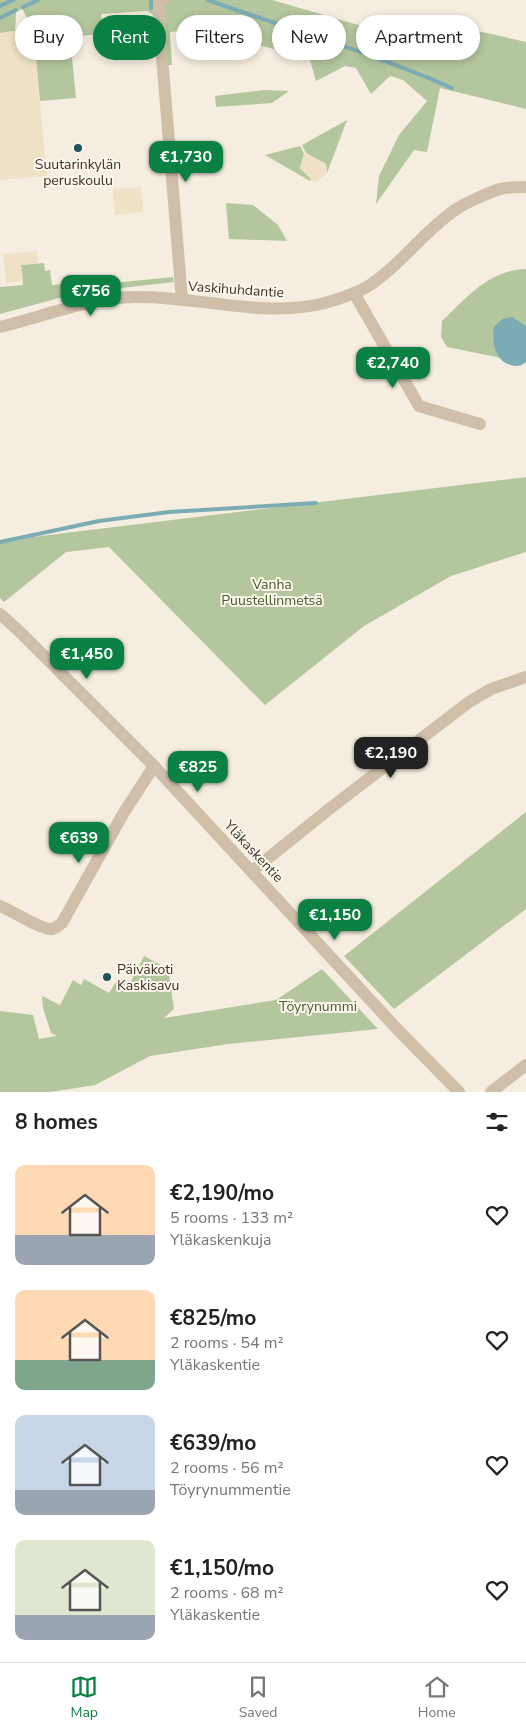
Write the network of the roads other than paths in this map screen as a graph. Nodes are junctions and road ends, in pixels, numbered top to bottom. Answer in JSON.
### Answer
{"nodes":[{"id":1,"x":163,"y":0,"type":"edge"},
{"id":2,"x":526,"y":187,"type":"edge"},
{"id":3,"x":354,"y":293,"type":"junction"},
{"id":4,"x":182,"y":300,"type":"junction"},
{"id":5,"x":0,"y":326,"type":"edge"},
{"id":6,"x":480,"y":424,"type":"dead end"},
{"id":7,"x":0,"y":614,"type":"edge"},
{"id":8,"x":526,"y":677,"type":"edge"},
{"id":9,"x":154,"y":766,"type":"junction"},
{"id":10,"x":252,"y":872,"type":"junction"},
{"id":11,"x":0,"y":906,"type":"edge"},
{"id":12,"x":526,"y":1066,"type":"edge"},
{"id":13,"x":459,"y":1092,"type":"edge"},
{"id":14,"x":491,"y":1092,"type":"edge"}],
"edges":[{"from":1,"to":4,"type":"street"},
{"from":2,"to":3,"type":"street","name":"Vaskihuhdantie"},
{"from":3,"to":4,"type":"street","name":"Vaskihuhdantie"},
{"from":3,"to":6,"type":"street"},
{"from":4,"to":5,"type":"street","name":"Vaskihuhdantie"},
{"from":7,"to":9,"type":"street","name":"Yläkaskentie"},
{"from":8,"to":10,"type":"street"},
{"from":9,"to":10,"type":"street","name":"Yläkaskentie"},
{"from":9,"to":11,"type":"street"},
{"from":10,"to":13,"type":"street","name":"Yläkaskentie"},
{"from":12,"to":14,"type":"street"}]}
